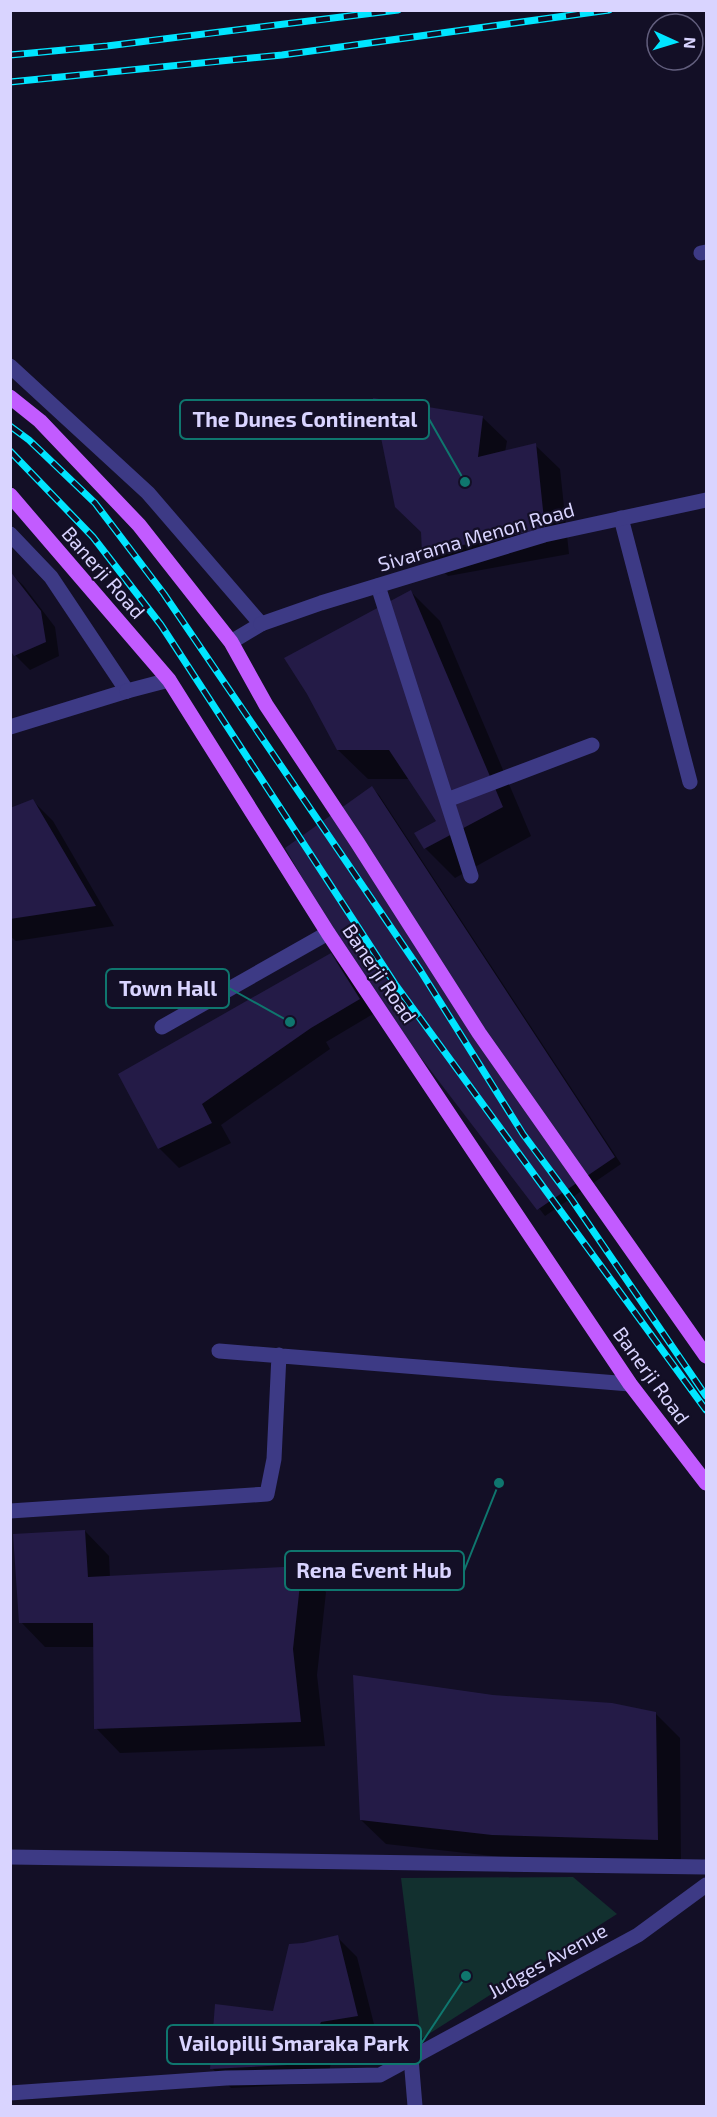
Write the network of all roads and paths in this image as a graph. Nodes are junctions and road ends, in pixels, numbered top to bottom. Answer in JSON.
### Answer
{"nodes":[{"id":1,"x":10,"y":366,"type":"edge"},
{"id":2,"x":10,"y":397,"type":"edge"},
{"id":3,"x":10,"y":495,"type":"edge"},
{"id":4,"x":706,"y":500,"type":"edge"},
{"id":5,"x":621,"y":518,"type":"junction"},
{"id":6,"x":10,"y":534,"type":"edge"},
{"id":7,"x":378,"y":586,"type":"junction"},
{"id":8,"x":261,"y":624,"type":"junction"},
{"id":9,"x":231,"y":642,"type":"junction"},
{"id":10,"x":169,"y":680,"type":"junction"},
{"id":11,"x":127,"y":691,"type":"junction"},
{"id":12,"x":10,"y":727,"type":"edge"},
{"id":13,"x":592,"y":745,"type":"dead end"},
{"id":14,"x":690,"y":782,"type":"dead end"},
{"id":15,"x":447,"y":800,"type":"junction"},
{"id":16,"x":471,"y":876,"type":"dead end"},
{"id":17,"x":328,"y":933,"type":"junction"},
{"id":18,"x":162,"y":1027,"type":"dead end"},
{"id":19,"x":219,"y":1351,"type":"dead end"},
{"id":20,"x":279,"y":1355,"type":"junction"},
{"id":21,"x":706,"y":1356,"type":"edge"},
{"id":22,"x":630,"y":1384,"type":"junction"},
{"id":23,"x":706,"y":1483,"type":"edge"},
{"id":24,"x":10,"y":1511,"type":"edge"},
{"id":25,"x":10,"y":1857,"type":"edge"},
{"id":26,"x":706,"y":1867,"type":"edge"},
{"id":27,"x":706,"y":1885,"type":"edge"},
{"id":28,"x":411,"y":2058,"type":"junction"},
{"id":29,"x":55,"y":2090,"type":"junction"},
{"id":30,"x":10,"y":2093,"type":"edge"},
{"id":31,"x":48,"y":2106,"type":"edge"},
{"id":32,"x":415,"y":2106,"type":"edge"}],
"edges":[{"from":1,"to":8,"type":"street"},
{"from":2,"to":9,"type":"main road"},
{"from":3,"to":10,"type":"main road","name":"Banerji Road"},
{"from":4,"to":5,"type":"street","name":"Sivarama Menon Road"},
{"from":5,"to":7,"type":"street","name":"Sivarama Menon Road"},
{"from":5,"to":14,"type":"street"},
{"from":6,"to":11,"type":"street"},
{"from":7,"to":8,"type":"street","name":"Sivarama Menon Road"},
{"from":7,"to":15,"type":"street"},
{"from":8,"to":9,"type":"street"},
{"from":9,"to":21,"type":"main road"},
{"from":10,"to":11,"type":"street"},
{"from":10,"to":17,"type":"main road","name":"Banerji Road"},
{"from":11,"to":12,"type":"street"},
{"from":13,"to":15,"type":"street"},
{"from":15,"to":16,"type":"street"},
{"from":17,"to":18,"type":"street"},
{"from":17,"to":22,"type":"main road","name":"Banerji Road"},
{"from":19,"to":20,"type":"street"},
{"from":20,"to":22,"type":"street"},
{"from":20,"to":24,"type":"street"},
{"from":22,"to":23,"type":"main road","name":"Banerji Road"},
{"from":25,"to":26,"type":"street"},
{"from":27,"to":28,"type":"street","name":"Judges Avenue"},
{"from":28,"to":29,"type":"street","name":"Judges Avenue"},
{"from":28,"to":32,"type":"street"},
{"from":29,"to":30,"type":"street","name":"Judges Avenue"},
{"from":29,"to":31,"type":"street"}]}
